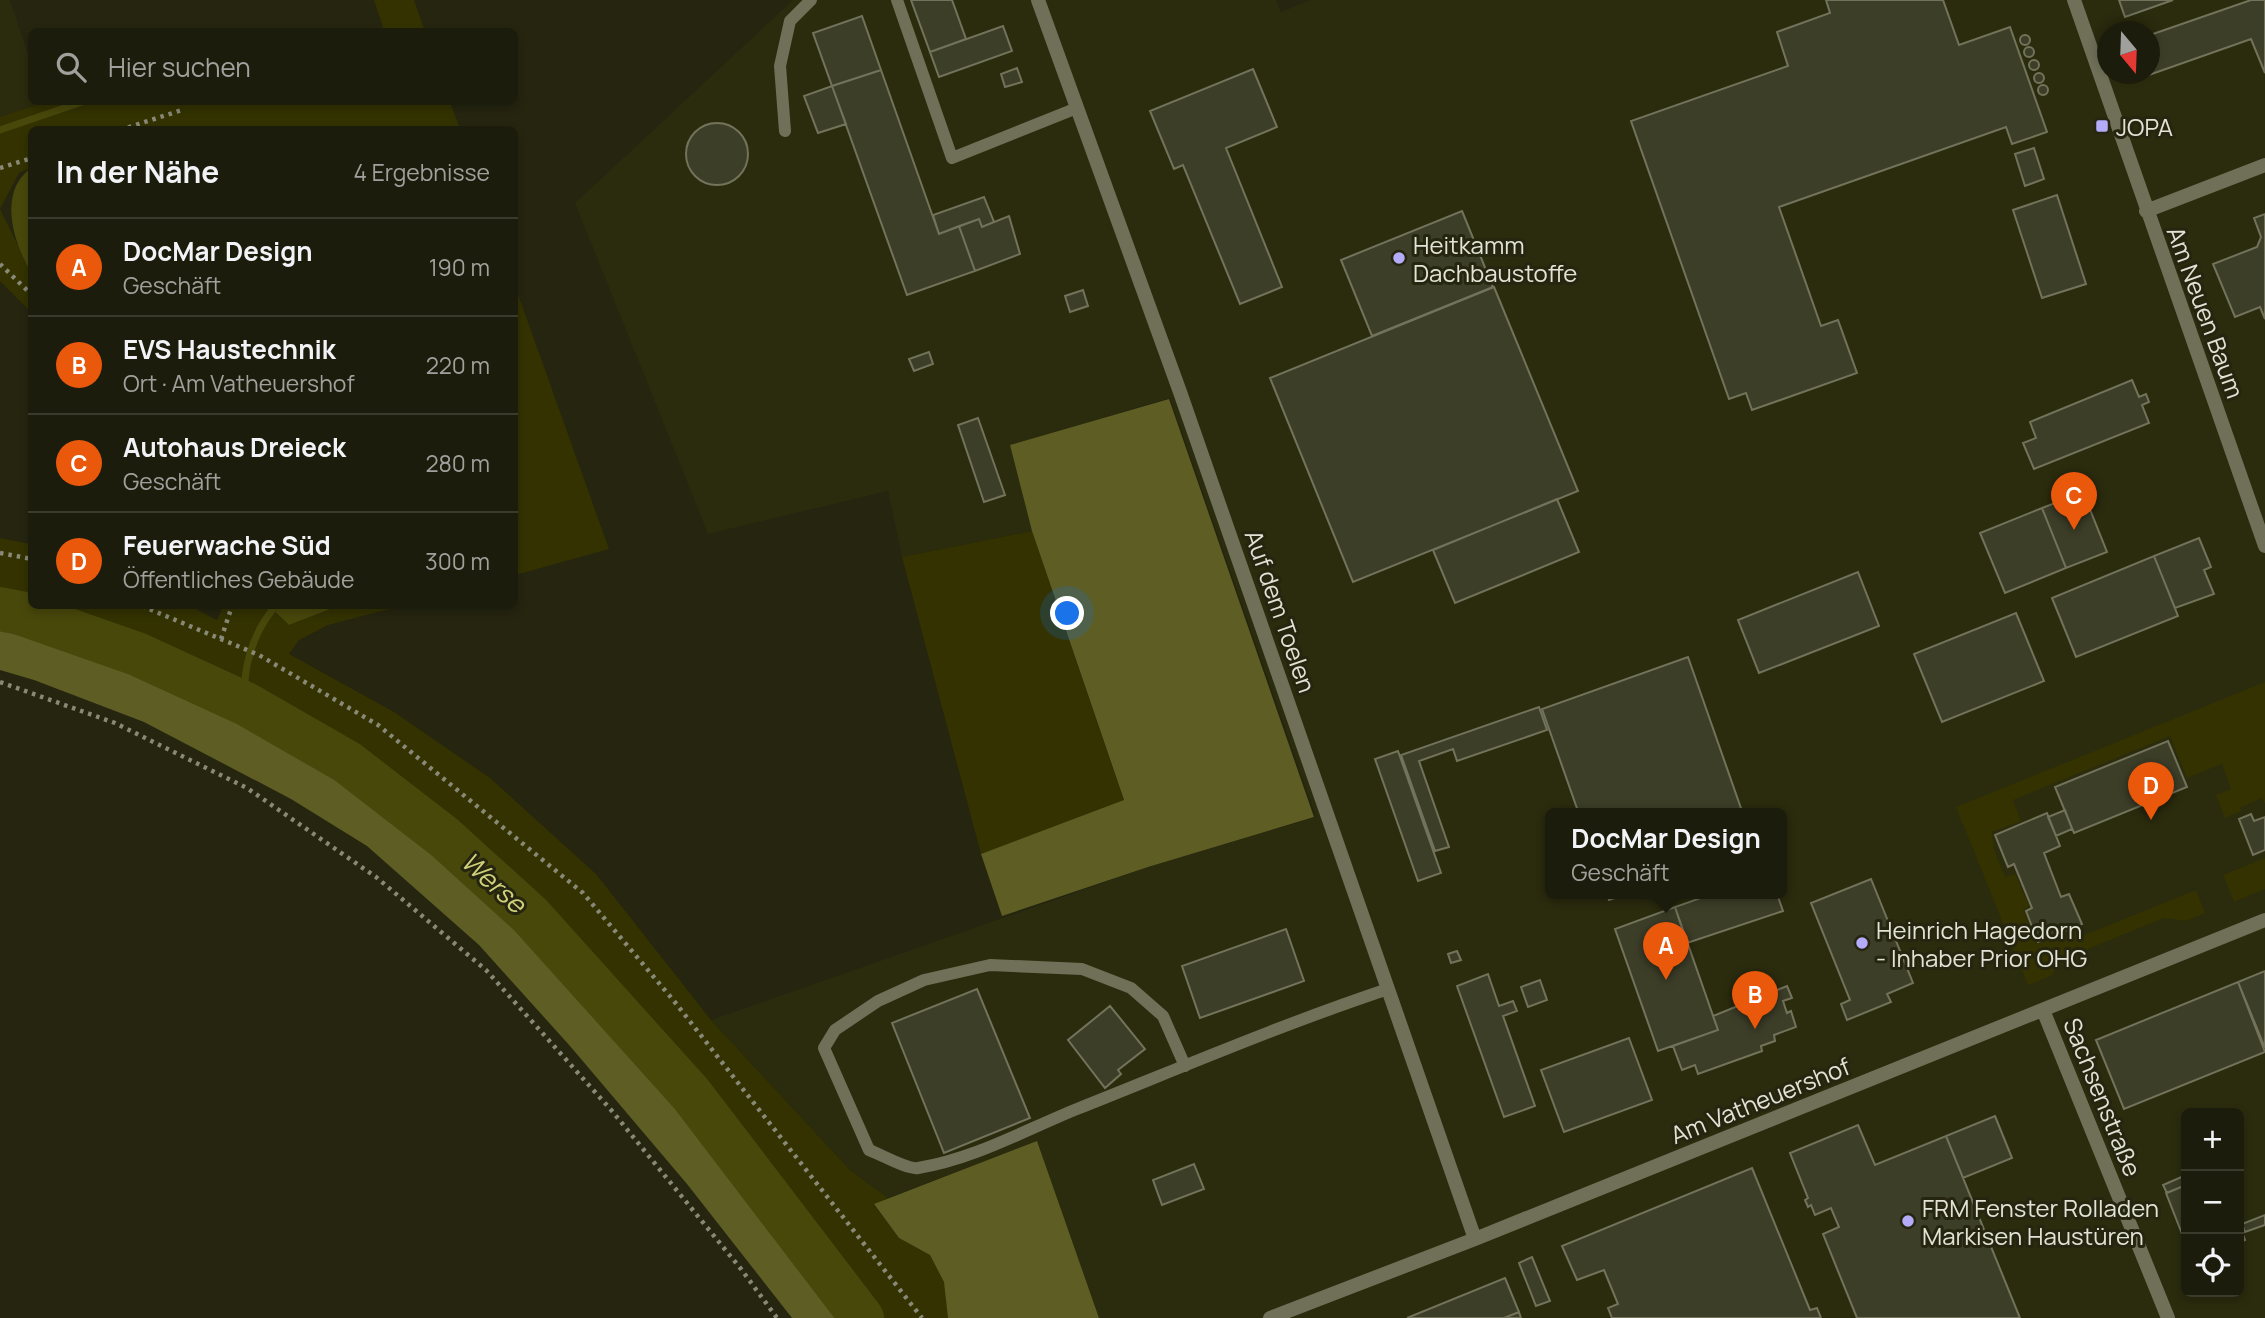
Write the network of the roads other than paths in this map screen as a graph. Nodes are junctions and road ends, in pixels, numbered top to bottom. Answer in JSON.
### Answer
{"nodes":[{"id":1,"x":811,"y":0,"type":"edge"},
{"id":2,"x":897,"y":0,"type":"edge"},
{"id":3,"x":1038,"y":0,"type":"edge"},
{"id":4,"x":2074,"y":0,"type":"edge"},
{"id":5,"x":1077,"y":108,"type":"junction"},
{"id":6,"x":785,"y":131,"type":"dead end"},
{"id":7,"x":2265,"y":165,"type":"edge"},
{"id":8,"x":2147,"y":211,"type":"junction"},
{"id":9,"x":2265,"y":546,"type":"edge"},
{"id":10,"x":2265,"y":920,"type":"edge"},
{"id":11,"x":1388,"y":989,"type":"junction"},
{"id":12,"x":2042,"y":1010,"type":"junction"},
{"id":13,"x":1185,"y":1066,"type":"junction"},
{"id":14,"x":1475,"y":1239,"type":"junction"},
{"id":15,"x":1270,"y":1318,"type":"edge"},
{"id":16,"x":2168,"y":1318,"type":"edge"}],
"edges":[{"from":1,"to":6,"type":"lane"},
{"from":2,"to":5,"type":"lane"},
{"from":3,"to":5,"type":"street","name":"Auf dem Toelen"},
{"from":4,"to":8,"type":"street","name":"Am Neuen Baum"},
{"from":5,"to":11,"type":"street","name":"Auf dem Toelen"},
{"from":7,"to":8,"type":"street","name":"Am Neuen Baum"},
{"from":8,"to":9,"type":"street","name":"Am Neuen Baum"},
{"from":10,"to":12,"type":"street","name":"Am Vatheuershof"},
{"from":11,"to":13,"type":"lane"},
{"from":11,"to":14,"type":"street","name":"Auf dem Toelen"},
{"from":12,"to":14,"type":"street","name":"Am Vatheuershof"},
{"from":12,"to":16,"type":"street","name":"Sachsenstraße"},
{"from":13,"to":13,"type":"lane"},
{"from":14,"to":15,"type":"street","name":"Am Vatheuershof"}]}
